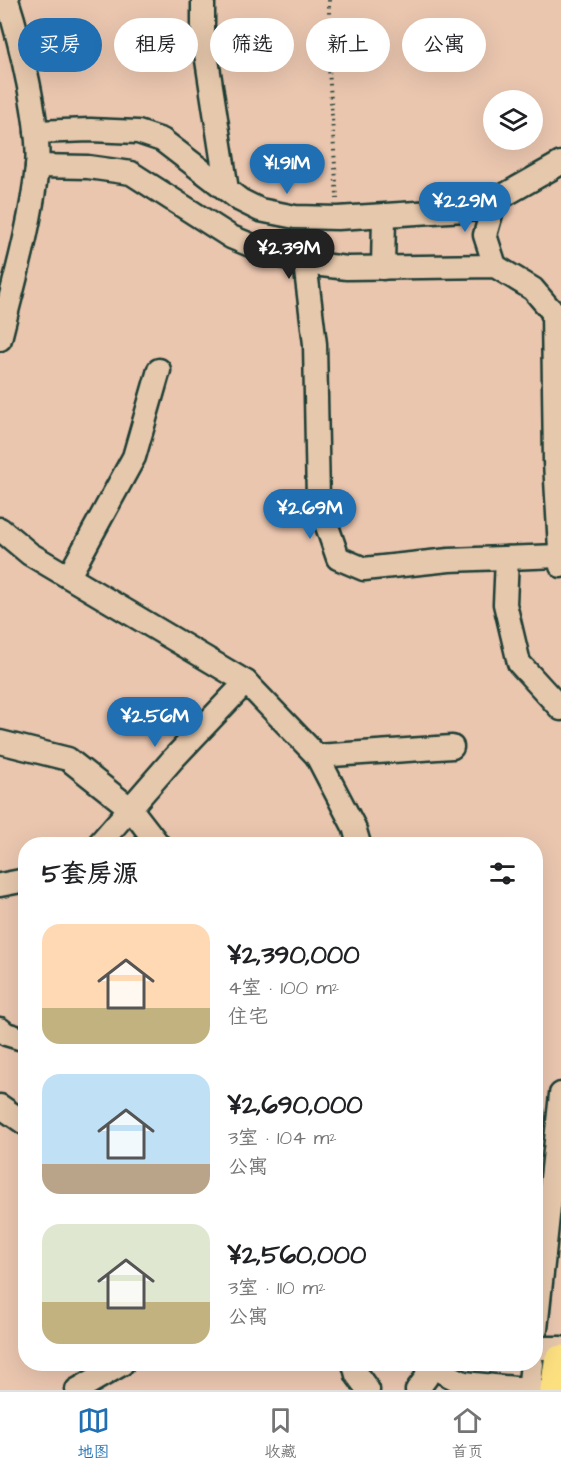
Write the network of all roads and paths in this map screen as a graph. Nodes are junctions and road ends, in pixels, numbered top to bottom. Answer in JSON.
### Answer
{"nodes":[{"id":1,"x":7,"y":0,"type":"edge"},
{"id":2,"x":203,"y":0,"type":"edge"},
{"id":3,"x":329,"y":0,"type":"edge"},
{"id":4,"x":36,"y":132,"type":"junction"},
{"id":5,"x":561,"y":163,"type":"edge"},
{"id":6,"x":37,"y":166,"type":"junction"},
{"id":7,"x":227,"y":190,"type":"junction"},
{"id":8,"x":495,"y":200,"type":"junction"},
{"id":9,"x":384,"y":216,"type":"junction"},
{"id":10,"x":338,"y":218,"type":"junction"},
{"id":11,"x":305,"y":264,"type":"junction"},
{"id":12,"x":495,"y":266,"type":"junction"},
{"id":13,"x":383,"y":268,"type":"junction"},
{"id":14,"x":557,"y":316,"type":"edge"},
{"id":15,"x":0,"y":339,"type":"edge"},
{"id":16,"x":159,"y":370,"type":"dead end"},
{"id":17,"x":0,"y":530,"type":"edge"},
{"id":18,"x":560,"y":556,"type":"edge"},
{"id":19,"x":507,"y":558,"type":"junction"},
{"id":20,"x":561,"y":566,"type":"edge"},
{"id":21,"x":69,"y":576,"type":"junction"},
{"id":22,"x":246,"y":682,"type":"junction"},
{"id":23,"x":561,"y":710,"type":"edge"},
{"id":24,"x":0,"y":742,"type":"edge"},
{"id":25,"x":452,"y":747,"type":"dead end"},
{"id":26,"x":318,"y":756,"type":"junction"},
{"id":27,"x":131,"y":809,"type":"junction"},
{"id":28,"x":105,"y":837,"type":"edge"},
{"id":29,"x":153,"y":837,"type":"edge"},
{"id":30,"x":357,"y":837,"type":"edge"},
{"id":31,"x":18,"y":882,"type":"edge"},
{"id":32,"x":0,"y":885,"type":"edge"},
{"id":33,"x":0,"y":1029,"type":"edge"},
{"id":34,"x":18,"y":1038,"type":"edge"},
{"id":35,"x":561,"y":1094,"type":"edge"},
{"id":36,"x":0,"y":1106,"type":"edge"},
{"id":37,"x":18,"y":1118,"type":"edge"},
{"id":38,"x":543,"y":1263,"type":"edge"},
{"id":39,"x":543,"y":1348,"type":"edge"},
{"id":40,"x":561,"y":1348,"type":"edge"},
{"id":41,"x":561,"y":1362,"type":"edge"},
{"id":42,"x":110,"y":1371,"type":"edge"},
{"id":43,"x":356,"y":1371,"type":"edge"},
{"id":44,"x":428,"y":1371,"type":"edge"},
{"id":45,"x":441,"y":1371,"type":"edge"},
{"id":46,"x":531,"y":1371,"type":"edge"},
{"id":47,"x":77,"y":1390,"type":"edge"},
{"id":48,"x":368,"y":1390,"type":"edge"},
{"id":49,"x":417,"y":1390,"type":"edge"},
{"id":50,"x":529,"y":1390,"type":"edge"},
{"id":51,"x":535,"y":1390,"type":"edge"},
{"id":52,"x":557,"y":1390,"type":"edge"}],
"edges":[{"from":1,"to":4,"type":"street"},
{"from":2,"to":7,"type":"street"},
{"from":3,"to":10,"type":"path"},
{"from":4,"to":6,"type":"street"},
{"from":4,"to":7,"type":"street"},
{"from":5,"to":8,"type":"street"},
{"from":6,"to":11,"type":"street"},
{"from":6,"to":15,"type":"street"},
{"from":7,"to":10,"type":"street"},
{"from":8,"to":9,"type":"street"},
{"from":8,"to":12,"type":"street"},
{"from":9,"to":10,"type":"street"},
{"from":9,"to":13,"type":"street"},
{"from":11,"to":13,"type":"street"},
{"from":11,"to":19,"type":"street"},
{"from":12,"to":13,"type":"street"},
{"from":12,"to":14,"type":"street"},
{"from":14,"to":18,"type":"street"},
{"from":16,"to":21,"type":"street"},
{"from":17,"to":21,"type":"street"},
{"from":18,"to":19,"type":"street"},
{"from":18,"to":20,"type":"street"},
{"from":19,"to":23,"type":"street"},
{"from":21,"to":22,"type":"street"},
{"from":22,"to":26,"type":"street"},
{"from":22,"to":27,"type":"street"},
{"from":24,"to":27,"type":"street"},
{"from":25,"to":26,"type":"street"},
{"from":26,"to":30,"type":"street"},
{"from":27,"to":28,"type":"street"},
{"from":27,"to":29,"type":"street"},
{"from":31,"to":32,"type":"street"},
{"from":33,"to":34,"type":"street"},
{"from":35,"to":38,"type":"street"},
{"from":36,"to":37,"type":"street"},
{"from":39,"to":40,"type":"street"},
{"from":41,"to":52,"type":"main road"},
{"from":42,"to":47,"type":"street"},
{"from":43,"to":48,"type":"street"},
{"from":44,"to":49,"type":"street"},
{"from":45,"to":51,"type":"street"},
{"from":46,"to":50,"type":"street"}]}
